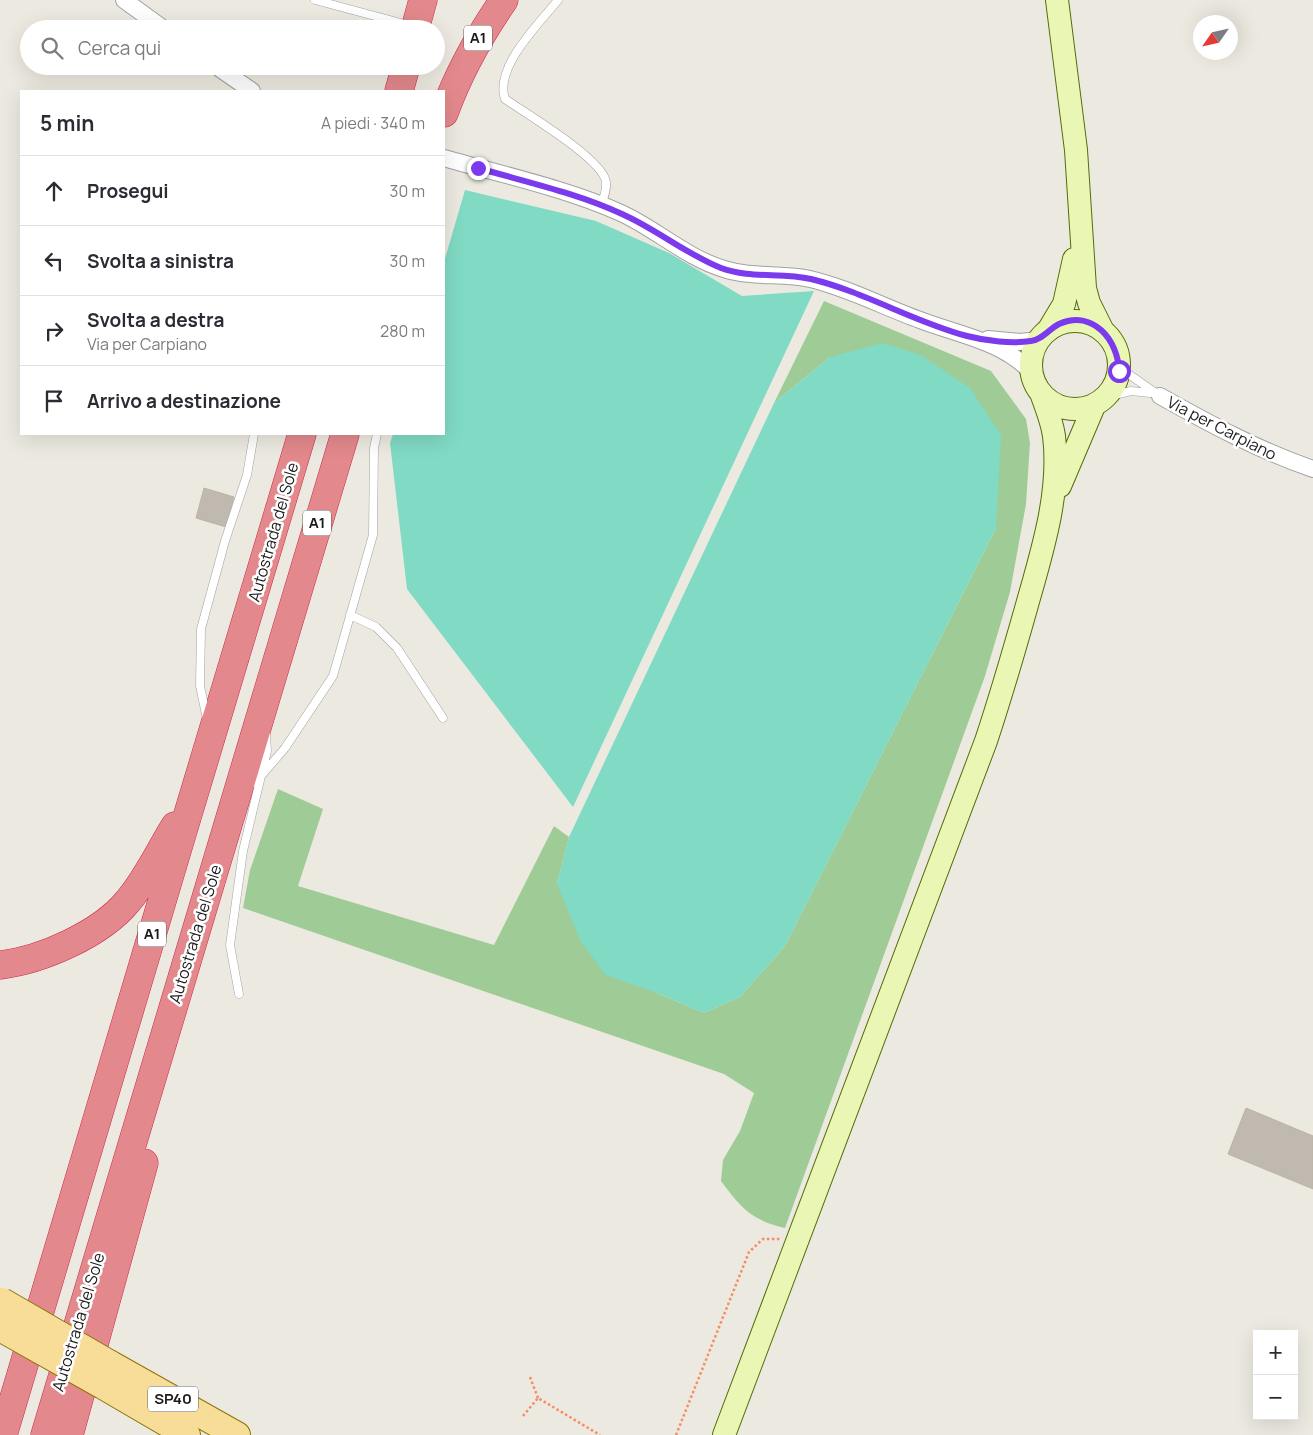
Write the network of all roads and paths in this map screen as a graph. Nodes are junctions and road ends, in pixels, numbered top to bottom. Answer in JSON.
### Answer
{"nodes":[{"id":1,"x":315,"y":0,"type":"edge"},
{"id":2,"x":423,"y":0,"type":"edge"},
{"id":3,"x":504,"y":0,"type":"edge"},
{"id":4,"x":558,"y":0,"type":"edge"},
{"id":5,"x":1057,"y":0,"type":"edge"},
{"id":6,"x":131,"y":2,"type":"edge"},
{"id":7,"x":153,"y":20,"type":"edge"},
{"id":8,"x":387,"y":20,"type":"edge"},
{"id":9,"x":418,"y":20,"type":"edge"},
{"id":10,"x":229,"y":75,"type":"edge"},
{"id":11,"x":403,"y":75,"type":"edge"},
{"id":12,"x":251,"y":90,"type":"edge"},
{"id":13,"x":399,"y":90,"type":"edge"},
{"id":14,"x":445,"y":110,"type":"edge"},
{"id":15,"x":445,"y":158,"type":"edge"},
{"id":16,"x":601,"y":205,"type":"junction"},
{"id":17,"x":1080,"y":208,"type":"junction"},
{"id":18,"x":1103,"y":331,"type":"junction"},
{"id":19,"x":1044,"y":334,"type":"junction"},
{"id":20,"x":968,"y":336,"type":"junction"},
{"id":21,"x":1118,"y":356,"type":"junction"},
{"id":22,"x":1036,"y":383,"type":"junction"},
{"id":23,"x":1160,"y":396,"type":"junction"},
{"id":24,"x":1100,"y":401,"type":"junction"},
{"id":25,"x":254,"y":435,"type":"edge"},
{"id":26,"x":302,"y":435,"type":"edge"},
{"id":27,"x":345,"y":435,"type":"edge"},
{"id":28,"x":377,"y":435,"type":"edge"},
{"id":29,"x":1313,"y":470,"type":"edge"},
{"id":30,"x":1050,"y":510,"type":"junction"},
{"id":31,"x":350,"y":615,"type":"junction"},
{"id":32,"x":264,"y":698,"type":"junction"},
{"id":33,"x":443,"y":718,"type":"dead end"},
{"id":34,"x":211,"y":741,"type":"junction"},
{"id":35,"x":261,"y":776,"type":"junction"},
{"id":36,"x":195,"y":795,"type":"junction"},
{"id":37,"x":236,"y":796,"type":"junction"},
{"id":38,"x":198,"y":927,"type":"junction"},
{"id":39,"x":0,"y":965,"type":"edge"},
{"id":40,"x":239,"y":994,"type":"dead end"},
{"id":41,"x":70,"y":1203,"type":"junction"},
{"id":42,"x":796,"y":1246,"type":"junction"},
{"id":43,"x":1,"y":1301,"type":"edge"},
{"id":44,"x":0,"y":1328,"type":"edge"},
{"id":45,"x":760,"y":1340,"type":"junction"},
{"id":46,"x":106,"y":1374,"type":"junction"},
{"id":47,"x":530,"y":1377,"type":"dead end"},
{"id":48,"x":0,"y":1397,"type":"edge"},
{"id":49,"x":538,"y":1398,"type":"junction"},
{"id":50,"x":523,"y":1416,"type":"dead end"},
{"id":51,"x":3,"y":1435,"type":"edge"},
{"id":52,"x":44,"y":1435,"type":"edge"},
{"id":53,"x":69,"y":1435,"type":"edge"},
{"id":54,"x":187,"y":1435,"type":"edge"},
{"id":55,"x":237,"y":1435,"type":"edge"},
{"id":56,"x":600,"y":1435,"type":"edge"},
{"id":57,"x":676,"y":1435,"type":"edge"},
{"id":58,"x":711,"y":1435,"type":"edge"},
{"id":59,"x":724,"y":1435,"type":"edge"}],
"edges":[{"from":1,"to":8,"type":"lane"},
{"from":2,"to":9,"type":"highway"},
{"from":3,"to":14,"type":"highway","number":"A1"},
{"from":4,"to":16,"type":"lane"},
{"from":5,"to":17,"type":"main road"},
{"from":6,"to":7,"type":"street"},
{"from":10,"to":12,"type":"street"},
{"from":11,"to":13,"type":"highway"},
{"from":15,"to":16,"type":"street"},
{"from":16,"to":20,"type":"street"},
{"from":17,"to":18,"type":"main road"},
{"from":17,"to":19,"type":"main road"},
{"from":18,"to":19,"type":"main road"},
{"from":18,"to":21,"type":"main road"},
{"from":19,"to":20,"type":"street"},
{"from":19,"to":22,"type":"main road"},
{"from":20,"to":22,"type":"street"},
{"from":21,"to":23,"type":"lane","name":"Via per Carpiano"},
{"from":21,"to":24,"type":"main road"},
{"from":22,"to":24,"type":"main road"},
{"from":22,"to":30,"type":"main road"},
{"from":23,"to":24,"type":"lane","name":"Via per Carpiano"},
{"from":23,"to":29,"type":"street","name":"Via per Carpiano"},
{"from":24,"to":30,"type":"main road"},
{"from":25,"to":34,"type":"lane","number":"A1"},
{"from":26,"to":34,"type":"highway","name":"Autostrada del Sole","number":"A1"},
{"from":27,"to":32,"type":"highway","name":"Autostrada del Sole","number":"A1"},
{"from":28,"to":31,"type":"lane"},
{"from":30,"to":42,"type":"main road"},
{"from":31,"to":33,"type":"lane"},
{"from":31,"to":35,"type":"lane"},
{"from":32,"to":35,"type":"lane"},
{"from":32,"to":37,"type":"highway","name":"Autostrada del Sole","number":"A1"},
{"from":34,"to":36,"type":"highway","name":"Autostrada del Sole","number":"A1"},
{"from":35,"to":37,"type":"lane"},
{"from":35,"to":40,"type":"lane"},
{"from":36,"to":39,"type":"highway"},
{"from":36,"to":41,"type":"highway","name":"Autostrada del Sole","number":"A1"},
{"from":37,"to":38,"type":"highway","name":"Autostrada del Sole","number":"A1"},
{"from":38,"to":52,"type":"highway","name":"Autostrada del Sole","number":"A1"},
{"from":38,"to":53,"type":"highway"},
{"from":41,"to":48,"type":"highway"},
{"from":41,"to":51,"type":"highway","name":"Autostrada del Sole","number":"A1"},
{"from":42,"to":45,"type":"main road"},
{"from":42,"to":57,"type":"path"},
{"from":43,"to":46,"type":"main road","number":"SP40","bridge":true},
{"from":44,"to":46,"type":"main road","number":"SP40","bridge":true},
{"from":45,"to":58,"type":"main road"},
{"from":45,"to":59,"type":"main road"},
{"from":46,"to":54,"type":"main road","number":"SP40"},
{"from":46,"to":55,"type":"main road","number":"SP40"},
{"from":47,"to":49,"type":"path"},
{"from":49,"to":50,"type":"path"},
{"from":49,"to":56,"type":"path"}]}
